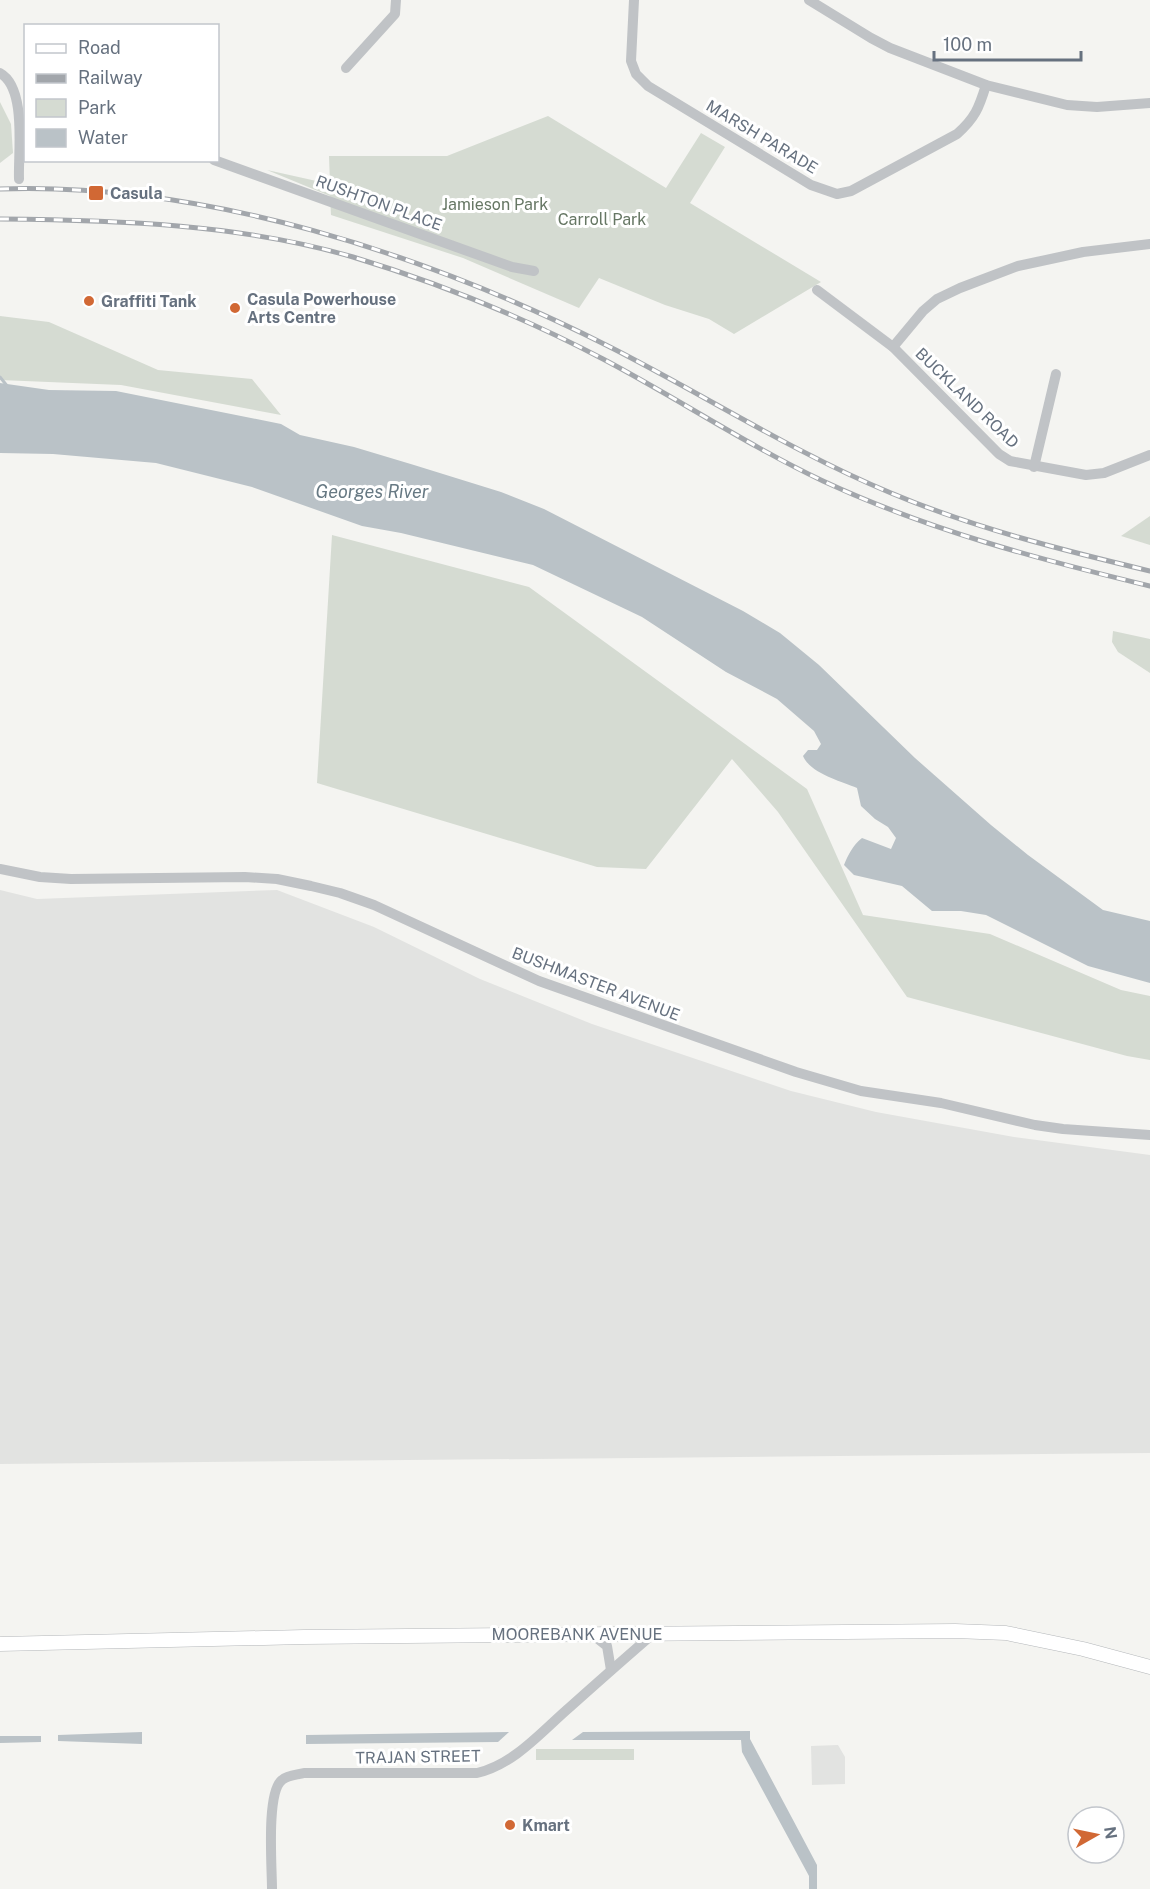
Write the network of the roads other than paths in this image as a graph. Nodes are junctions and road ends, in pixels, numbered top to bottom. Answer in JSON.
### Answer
{"nodes":[{"id":1,"x":396,"y":0,"type":"edge"},
{"id":2,"x":634,"y":0,"type":"edge"},
{"id":3,"x":809,"y":0,"type":"edge"},
{"id":4,"x":346,"y":68,"type":"dead end"},
{"id":5,"x":0,"y":73,"type":"edge"},
{"id":6,"x":986,"y":85,"type":"junction"},
{"id":7,"x":21,"y":100,"type":"edge"},
{"id":8,"x":1150,"y":104,"type":"edge"},
{"id":9,"x":219,"y":162,"type":"edge"},
{"id":10,"x":19,"y":179,"type":"dead end"},
{"id":11,"x":1150,"y":244,"type":"edge"},
{"id":12,"x":534,"y":272,"type":"dead end"},
{"id":13,"x":817,"y":290,"type":"dead end"},
{"id":14,"x":893,"y":347,"type":"junction"},
{"id":15,"x":1056,"y":374,"type":"dead end"},
{"id":16,"x":1150,"y":455,"type":"edge"},
{"id":17,"x":1034,"y":467,"type":"junction"},
{"id":18,"x":0,"y":869,"type":"edge"},
{"id":19,"x":1150,"y":1136,"type":"edge"},
{"id":20,"x":592,"y":1634,"type":"junction"},
{"id":21,"x":653,"y":1634,"type":"junction"},
{"id":22,"x":0,"y":1644,"type":"edge"},
{"id":23,"x":1150,"y":1667,"type":"edge"},
{"id":24,"x":611,"y":1670,"type":"junction"},
{"id":25,"x":272,"y":1889,"type":"edge"}],
"edges":[{"from":1,"to":4,"type":"street"},
{"from":2,"to":6,"type":"street","name":"MARSH PARADE"},
{"from":3,"to":6,"type":"street"},
{"from":5,"to":7,"type":"street"},
{"from":6,"to":8,"type":"street"},
{"from":7,"to":10,"type":"street"},
{"from":9,"to":12,"type":"street","name":"RUSHTON PLACE"},
{"from":11,"to":14,"type":"street"},
{"from":13,"to":14,"type":"street","name":"BUCKLAND ROAD"},
{"from":14,"to":17,"type":"street","name":"BUCKLAND ROAD"},
{"from":15,"to":17,"type":"street"},
{"from":16,"to":17,"type":"street","name":"BUCKLAND ROAD"},
{"from":18,"to":19,"type":"street","name":"BUSHMASTER AVENUE"},
{"from":20,"to":21,"type":"main road","name":"MOOREBANK AVENUE"},
{"from":20,"to":22,"type":"main road","name":"MOOREBANK AVENUE"},
{"from":20,"to":24,"type":"street"},
{"from":21,"to":23,"type":"main road","name":"MOOREBANK AVENUE"},
{"from":21,"to":24,"type":"street","name":"TRAJAN STREET"},
{"from":24,"to":25,"type":"street","name":"TRAJAN STREET"}]}
